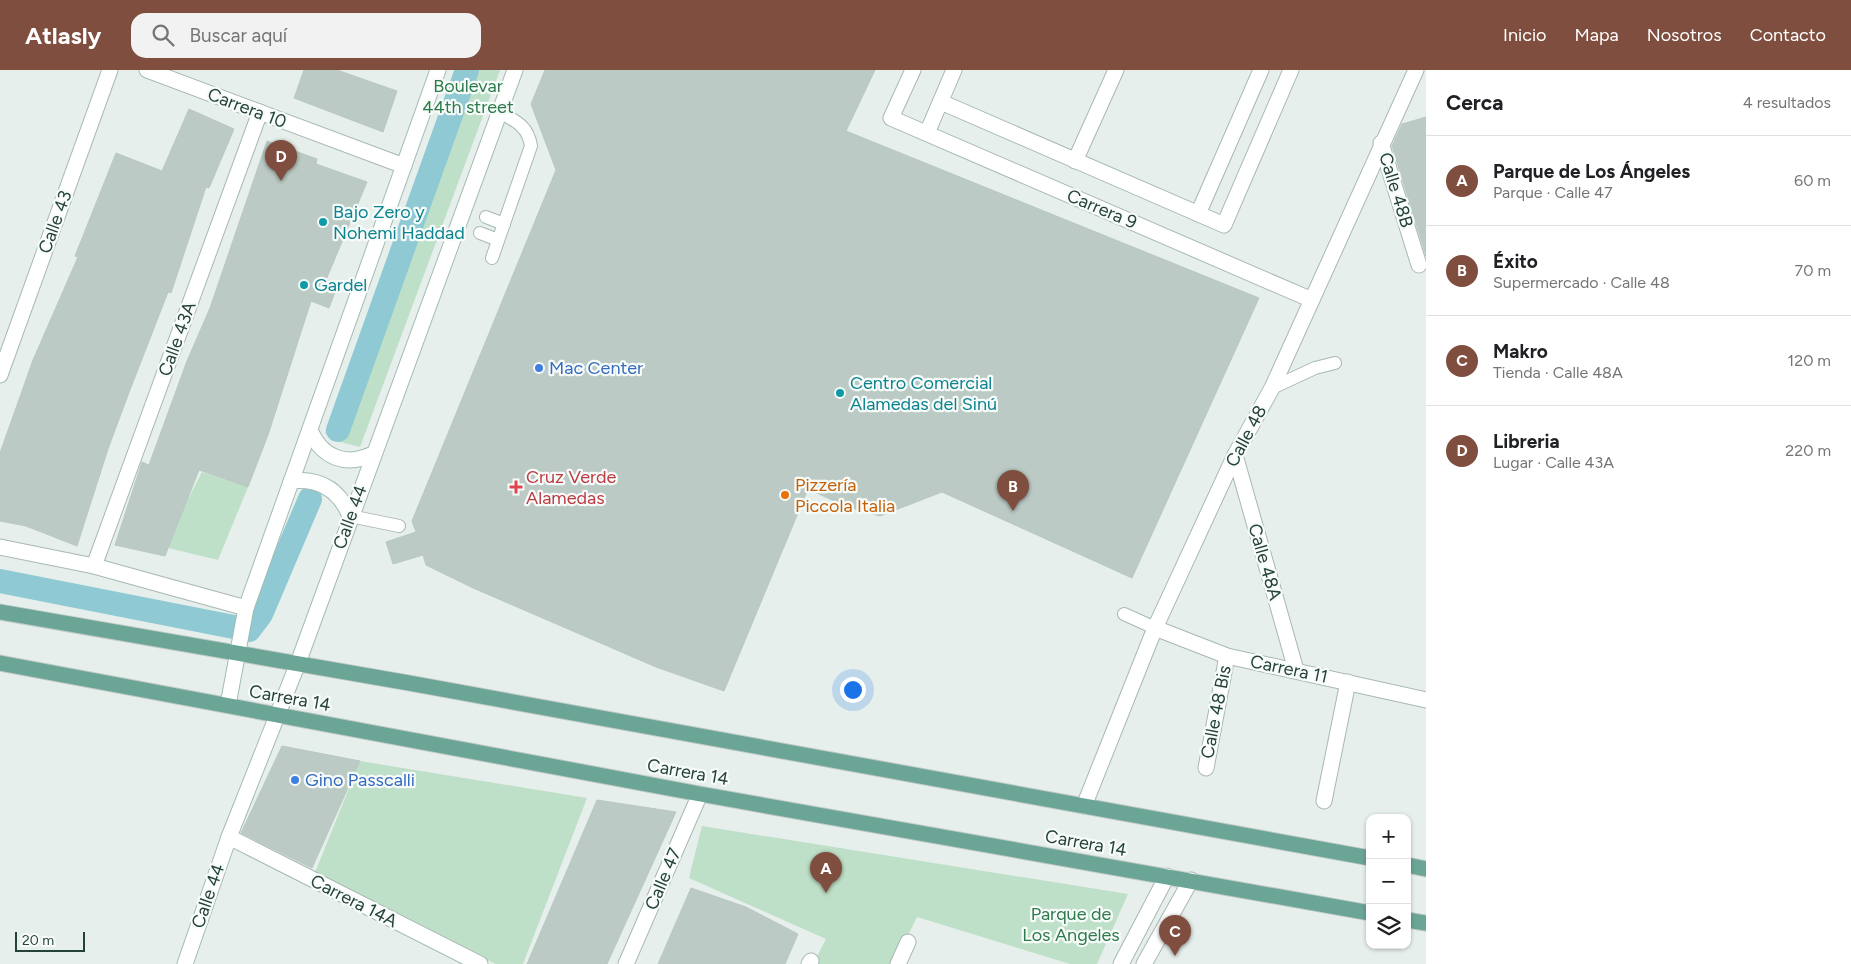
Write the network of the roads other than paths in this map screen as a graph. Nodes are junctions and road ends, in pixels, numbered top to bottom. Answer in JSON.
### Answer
{"nodes":[{"id":1,"x":110,"y":70,"type":"edge"},
{"id":2,"x":147,"y":70,"type":"edge"},
{"id":3,"x":438,"y":70,"type":"edge"},
{"id":4,"x":515,"y":70,"type":"edge"},
{"id":5,"x":913,"y":70,"type":"edge"},
{"id":6,"x":954,"y":70,"type":"edge"},
{"id":7,"x":1116,"y":70,"type":"edge"},
{"id":8,"x":1261,"y":70,"type":"edge"},
{"id":9,"x":1291,"y":70,"type":"edge"},
{"id":10,"x":1416,"y":70,"type":"edge"},
{"id":11,"x":941,"y":102,"type":"junction"},
{"id":12,"x":260,"y":112,"type":"junction"},
{"id":13,"x":499,"y":112,"type":"junction"},
{"id":14,"x":928,"y":133,"type":"junction"},
{"id":15,"x":1381,"y":143,"type":"junction"},
{"id":16,"x":1075,"y":161,"type":"junction"},
{"id":17,"x":404,"y":166,"type":"junction"},
{"id":18,"x":1198,"y":214,"type":"junction"},
{"id":19,"x":486,"y":217,"type":"dead end"},
{"id":20,"x":504,"y":224,"type":"junction"},
{"id":21,"x":480,"y":233,"type":"dead end"},
{"id":22,"x":498,"y":240,"type":"junction"},
{"id":23,"x":492,"y":258,"type":"dead end"},
{"id":24,"x":1419,"y":265,"type":"dead end"},
{"id":25,"x":1312,"y":300,"type":"junction"},
{"id":26,"x":1335,"y":363,"type":"dead end"},
{"id":27,"x":0,"y":375,"type":"edge"},
{"id":28,"x":1272,"y":388,"type":"junction"},
{"id":29,"x":310,"y":430,"type":"junction"},
{"id":30,"x":373,"y":454,"type":"junction"},
{"id":31,"x":1235,"y":455,"type":"junction"},
{"id":32,"x":291,"y":481,"type":"junction"},
{"id":33,"x":350,"y":516,"type":"junction"},
{"id":34,"x":399,"y":526,"type":"dead end"},
{"id":35,"x":0,"y":547,"type":"edge"},
{"id":36,"x":94,"y":566,"type":"junction"},
{"id":37,"x":0,"y":612,"type":"edge"},
{"id":38,"x":1124,"y":614,"type":"dead end"},
{"id":39,"x":243,"y":621,"type":"junction"},
{"id":40,"x":1155,"y":628,"type":"junction"},
{"id":41,"x":238,"y":653,"type":"junction"},
{"id":42,"x":1227,"y":656,"type":"junction"},
{"id":43,"x":0,"y":663,"type":"edge"},
{"id":44,"x":298,"y":663,"type":"junction"},
{"id":45,"x":1296,"y":670,"type":"junction"},
{"id":46,"x":1348,"y":682,"type":"junction"},
{"id":47,"x":1426,"y":700,"type":"edge"},
{"id":48,"x":228,"y":705,"type":"junction"},
{"id":49,"x":278,"y":714,"type":"junction"},
{"id":50,"x":1206,"y":768,"type":"dead end"},
{"id":51,"x":700,"y":794,"type":"junction"},
{"id":52,"x":1324,"y":800,"type":"dead end"},
{"id":53,"x":1084,"y":806,"type":"junction"},
{"id":54,"x":229,"y":837,"type":"junction"},
{"id":55,"x":1366,"y":857,"type":"edge"},
{"id":56,"x":1411,"y":866,"type":"edge"},
{"id":57,"x":1426,"y":869,"type":"edge"},
{"id":58,"x":1167,"y":876,"type":"junction"},
{"id":59,"x":1191,"y":880,"type":"junction"},
{"id":60,"x":1366,"y":912,"type":"edge"},
{"id":61,"x":1411,"y":921,"type":"edge"},
{"id":62,"x":1426,"y":923,"type":"edge"},
{"id":63,"x":908,"y":942,"type":"dead end"},
{"id":64,"x":185,"y":964,"type":"edge"},
{"id":65,"x":480,"y":964,"type":"edge"},
{"id":66,"x":626,"y":964,"type":"edge"},
{"id":67,"x":898,"y":964,"type":"edge"},
{"id":68,"x":1121,"y":964,"type":"edge"},
{"id":69,"x":1144,"y":964,"type":"edge"}],
"edges":[{"from":1,"to":27,"type":"street","name":"Calle 43"},
{"from":2,"to":12,"type":"street","name":"Carrera 10"},
{"from":3,"to":17,"type":"street"},
{"from":4,"to":13,"type":"street","name":"Calle 44"},
{"from":5,"to":14,"type":"street","name":"Carrera 9"},
{"from":6,"to":11,"type":"street"},
{"from":7,"to":16,"type":"street"},
{"from":8,"to":18,"type":"street"},
{"from":9,"to":18,"type":"street","name":"Carrera 9"},
{"from":10,"to":15,"type":"street","name":"Calle 48"},
{"from":11,"to":14,"type":"street"},
{"from":11,"to":16,"type":"street","name":"Carrera 9"},
{"from":12,"to":17,"type":"street","name":"Carrera 10"},
{"from":12,"to":36,"type":"street","name":"Calle 43A"},
{"from":13,"to":20,"type":"lane"},
{"from":13,"to":30,"type":"street","name":"Calle 44"},
{"from":14,"to":25,"type":"street","name":"Carrera 9"},
{"from":15,"to":24,"type":"street","name":"Calle 48B"},
{"from":15,"to":25,"type":"street","name":"Calle 48"},
{"from":16,"to":18,"type":"street","name":"Carrera 9"},
{"from":17,"to":29,"type":"street"},
{"from":19,"to":20,"type":"lane"},
{"from":20,"to":22,"type":"lane"},
{"from":21,"to":22,"type":"lane"},
{"from":22,"to":23,"type":"lane"},
{"from":25,"to":28,"type":"street","name":"Calle 48"},
{"from":26,"to":28,"type":"lane"},
{"from":28,"to":31,"type":"street","name":"Calle 48"},
{"from":29,"to":30,"type":"street"},
{"from":29,"to":32,"type":"street"},
{"from":30,"to":33,"type":"street","name":"Calle 44"},
{"from":31,"to":40,"type":"street","name":"Calle 48"},
{"from":31,"to":45,"type":"street","name":"Calle 48A"},
{"from":32,"to":33,"type":"street"},
{"from":32,"to":39,"type":"street"},
{"from":33,"to":34,"type":"lane"},
{"from":33,"to":44,"type":"street","name":"Calle 44"},
{"from":35,"to":36,"type":"street"},
{"from":36,"to":39,"type":"street"},
{"from":37,"to":41,"type":"main road","name":"Carrera 14"},
{"from":38,"to":40,"type":"lane"},
{"from":39,"to":41,"type":"street"},
{"from":40,"to":42,"type":"street","name":"Carrera 11"},
{"from":40,"to":53,"type":"street","name":"Calle 48"},
{"from":41,"to":44,"type":"main road","name":"Carrera 14"},
{"from":41,"to":48,"type":"street"},
{"from":42,"to":45,"type":"street","name":"Carrera 11"},
{"from":42,"to":50,"type":"street","name":"Calle 48 Bis"},
{"from":43,"to":48,"type":"main road","name":"Carrera 14"},
{"from":44,"to":49,"type":"street","name":"Calle 44"},
{"from":44,"to":53,"type":"main road","name":"Carrera 14"},
{"from":45,"to":46,"type":"street","name":"Carrera 11"},
{"from":46,"to":47,"type":"street","name":"Carrera 11"},
{"from":46,"to":52,"type":"street"},
{"from":48,"to":49,"type":"main road","name":"Carrera 14"},
{"from":49,"to":51,"type":"main road","name":"Carrera 14"},
{"from":49,"to":54,"type":"street","name":"Calle 44"},
{"from":51,"to":58,"type":"main road","name":"Carrera 14"},
{"from":51,"to":66,"type":"street","name":"Calle 47"},
{"from":53,"to":55,"type":"main road","name":"Carrera 14"},
{"from":54,"to":64,"type":"street","name":"Calle 44"},
{"from":54,"to":65,"type":"street","name":"Carrera 14A"},
{"from":56,"to":57,"type":"main road"},
{"from":58,"to":59,"type":"main road","name":"Carrera 14"},
{"from":58,"to":68,"type":"street"},
{"from":59,"to":60,"type":"main road","name":"Carrera 14"},
{"from":59,"to":69,"type":"street"},
{"from":61,"to":62,"type":"main road"},
{"from":63,"to":67,"type":"street"}]}
